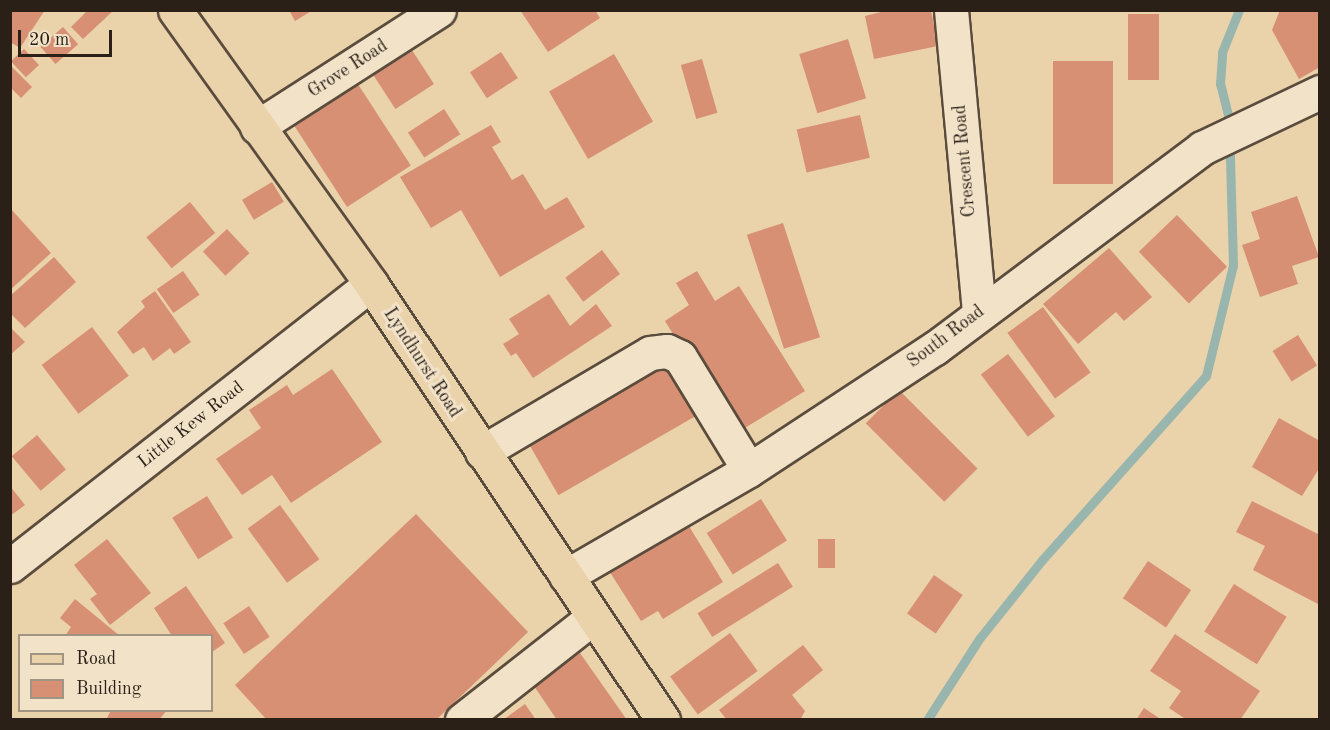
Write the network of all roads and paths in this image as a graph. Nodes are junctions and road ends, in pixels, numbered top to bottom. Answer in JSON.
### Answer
{"nodes":[{"id":1,"x":175,"y":10,"type":"edge"},
{"id":2,"x":439,"y":10,"type":"edge"},
{"id":3,"x":951,"y":10,"type":"edge"},
{"id":4,"x":1320,"y":92,"type":"edge"},
{"id":5,"x":257,"y":127,"type":"junction"},
{"id":6,"x":371,"y":284,"type":"junction"},
{"id":7,"x":980,"y":312,"type":"junction"},
{"id":8,"x":482,"y":452,"type":"junction"},
{"id":9,"x":749,"y":470,"type":"junction"},
{"id":10,"x":10,"y":566,"type":"edge"},
{"id":11,"x":566,"y":576,"type":"junction"},
{"id":12,"x":592,"y":618,"type":"junction"},
{"id":13,"x":462,"y":720,"type":"edge"},
{"id":14,"x":663,"y":720,"type":"edge"}],
"edges":[{"from":1,"to":5,"type":"main road","name":"Lyndhurst Road"},
{"from":2,"to":5,"type":"street","name":"Grove Road"},
{"from":3,"to":7,"type":"street","name":"Crescent Road"},
{"from":4,"to":7,"type":"street","name":"South Road"},
{"from":5,"to":6,"type":"main road","name":"Lyndhurst Road"},
{"from":6,"to":8,"type":"main road","name":"Lyndhurst Road"},
{"from":6,"to":10,"type":"street","name":"Little Kew Road"},
{"from":7,"to":9,"type":"street","name":"South Road"},
{"from":8,"to":9,"type":"street"},
{"from":8,"to":11,"type":"main road","name":"Lyndhurst Road"},
{"from":9,"to":11,"type":"street","name":"South Road"},
{"from":11,"to":12,"type":"main road","name":"Lyndhurst Road"},
{"from":12,"to":13,"type":"street"},
{"from":12,"to":14,"type":"main road","name":"Lyndhurst Road"}]}
